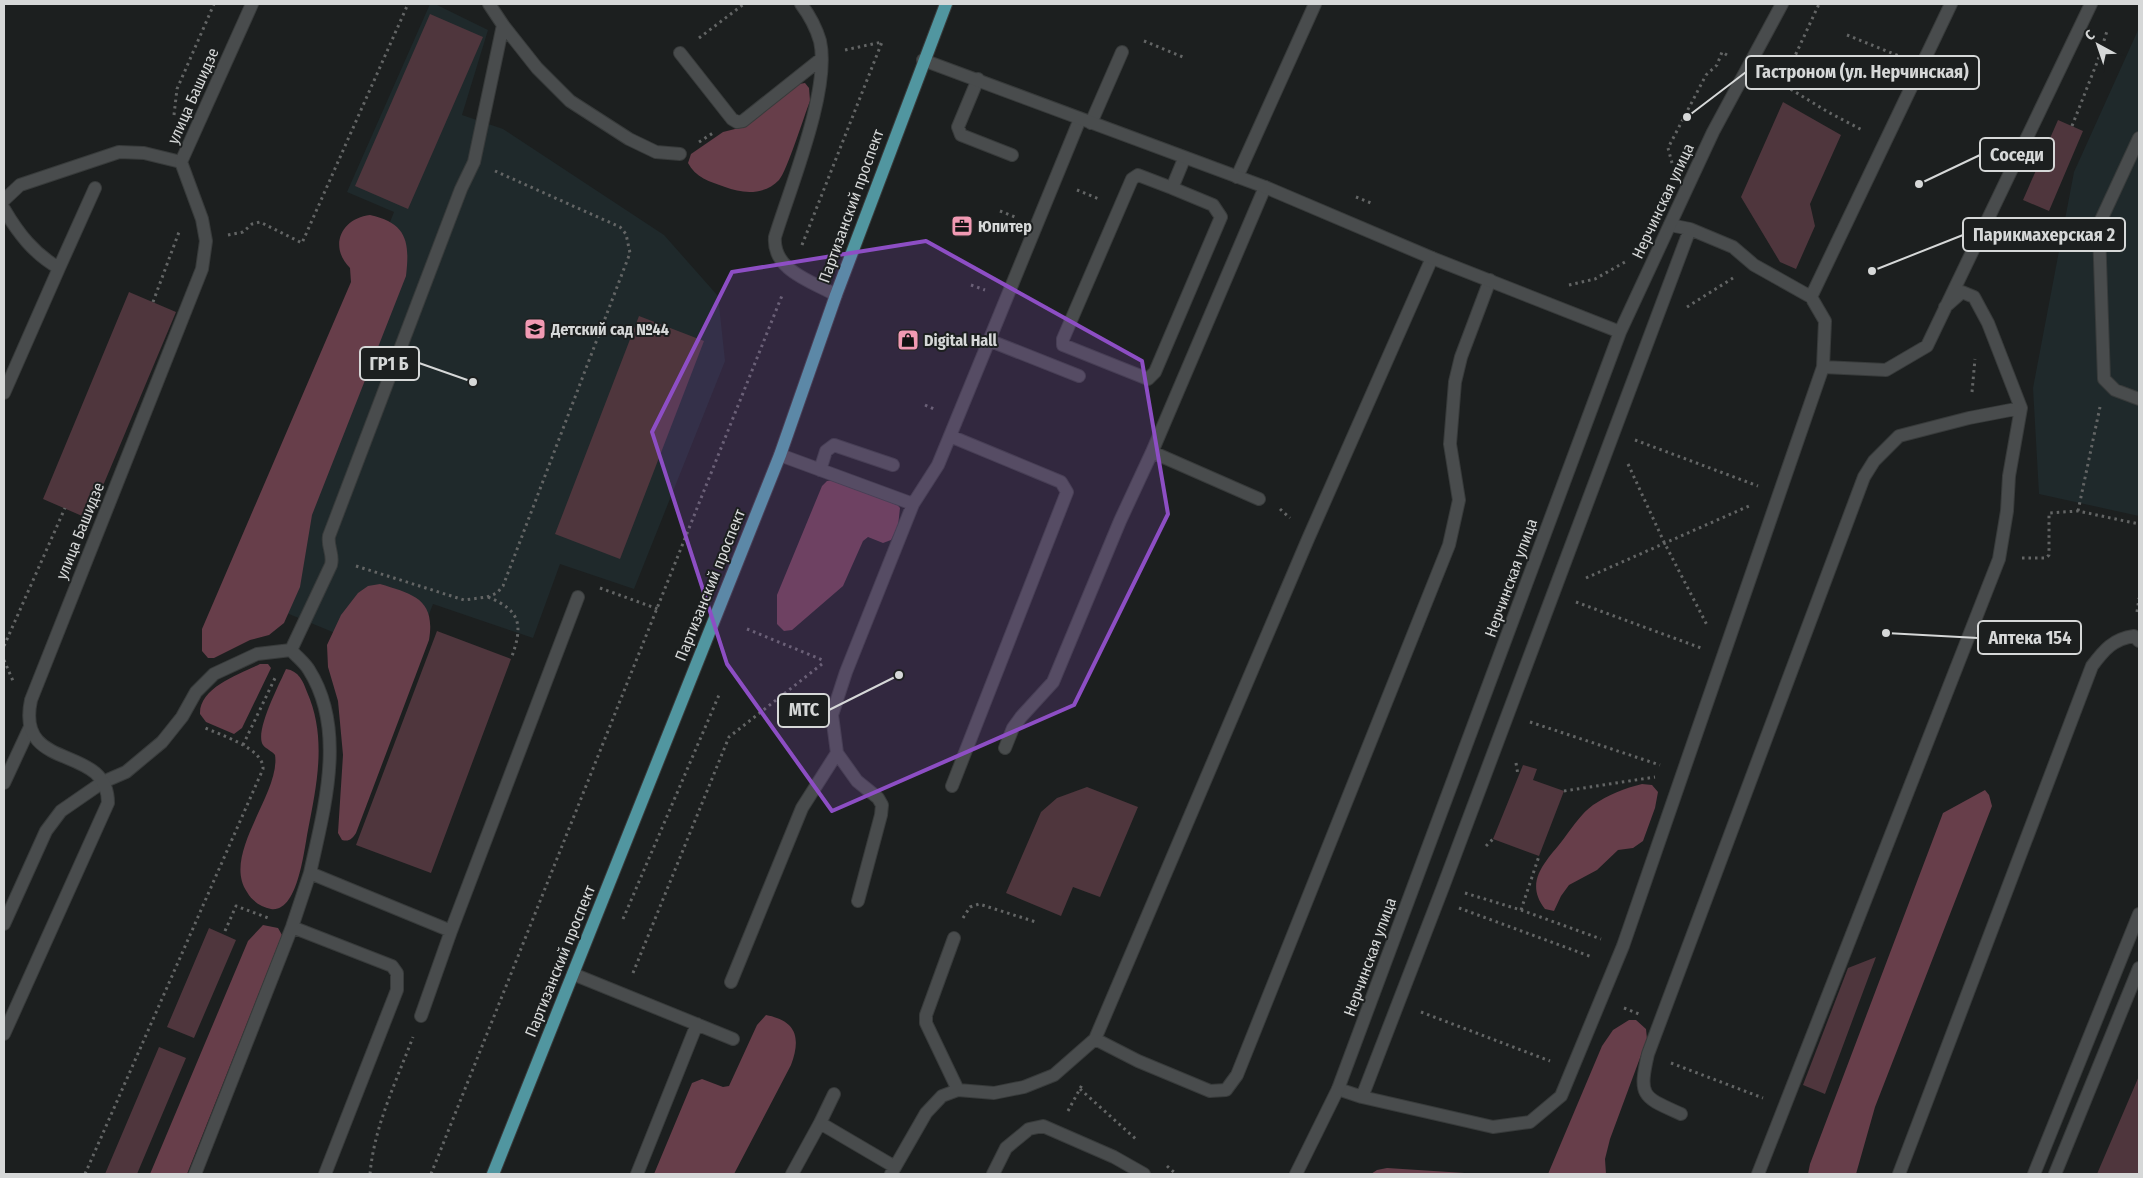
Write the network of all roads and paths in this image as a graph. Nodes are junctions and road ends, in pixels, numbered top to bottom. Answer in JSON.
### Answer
{"nodes":[{"id":1,"x":214,"y":4,"type":"edge"},
{"id":2,"x":252,"y":4,"type":"edge"},
{"id":3,"x":408,"y":4,"type":"edge"},
{"id":4,"x":489,"y":4,"type":"edge"},
{"id":5,"x":744,"y":4,"type":"edge"},
{"id":6,"x":801,"y":4,"type":"edge"},
{"id":7,"x":946,"y":4,"type":"edge"},
{"id":8,"x":1316,"y":4,"type":"edge"},
{"id":9,"x":1782,"y":4,"type":"edge"},
{"id":10,"x":1819,"y":4,"type":"edge"},
{"id":11,"x":1951,"y":4,"type":"edge"},
{"id":12,"x":2091,"y":4,"type":"edge"},
{"id":13,"x":2110,"y":23,"type":"dead end"},
{"id":14,"x":502,"y":25,"type":"junction"},
{"id":15,"x":1847,"y":35,"type":"dead end"},
{"id":16,"x":858,"y":46,"type":"dead end"},
{"id":17,"x":680,"y":52,"type":"joint"},
{"id":18,"x":1122,"y":52,"type":"joint"},
{"id":19,"x":1727,"y":55,"type":"dead end"},
{"id":20,"x":1183,"y":57,"type":"dead end"},
{"id":21,"x":821,"y":59,"type":"junction"},
{"id":22,"x":923,"y":60,"type":"junction"},
{"id":23,"x":1923,"y":66,"type":"junction"},
{"id":24,"x":978,"y":79,"type":"junction"},
{"id":25,"x":1774,"y":79,"type":"dead end"},
{"id":26,"x":1782,"y":84,"type":"junction"},
{"id":27,"x":174,"y":117,"type":"dead end"},
{"id":28,"x":1086,"y":121,"type":"junction"},
{"id":29,"x":2072,"y":126,"type":"dead end"},
{"id":30,"x":2139,"y":138,"type":"edge"},
{"id":31,"x":1884,"y":142,"type":"junction"},
{"id":32,"x":680,"y":154,"type":"dead end"},
{"id":33,"x":1012,"y":154,"type":"dead end"},
{"id":34,"x":1184,"y":159,"type":"junction"},
{"id":35,"x":181,"y":162,"type":"junction"},
{"id":36,"x":474,"y":162,"type":"junction"},
{"id":37,"x":1673,"y":168,"type":"dead end"},
{"id":38,"x":1237,"y":177,"type":"junction"},
{"id":39,"x":1056,"y":180,"type":"junction"},
{"id":40,"x":1265,"y":187,"type":"junction"},
{"id":41,"x":95,"y":188,"type":"dead end"},
{"id":42,"x":1172,"y":188,"type":"junction"},
{"id":43,"x":193,"y":193,"type":"junction"},
{"id":44,"x":4,"y":200,"type":"edge"},
{"id":45,"x":1120,"y":208,"type":"junction"},
{"id":46,"x":4,"y":209,"type":"edge"},
{"id":47,"x":1670,"y":225,"type":"junction"},
{"id":48,"x":1690,"y":229,"type":"junction"},
{"id":49,"x":206,"y":241,"type":"junction"},
{"id":50,"x":1630,"y":255,"type":"dead end"},
{"id":51,"x":1432,"y":258,"type":"junction"},
{"id":52,"x":1754,"y":265,"type":"junction"},
{"id":53,"x":59,"y":268,"type":"junction"},
{"id":54,"x":792,"y":271,"type":"junction"},
{"id":55,"x":1594,"y":279,"type":"dead end"},
{"id":56,"x":1490,"y":280,"type":"junction"},
{"id":57,"x":836,"y":294,"type":"junction"},
{"id":58,"x":1811,"y":297,"type":"junction"},
{"id":59,"x":153,"y":302,"type":"dead end"},
{"id":60,"x":1945,"y":307,"type":"junction"},
{"id":61,"x":1651,"y":330,"type":"junction"},
{"id":62,"x":1620,"y":332,"type":"junction"},
{"id":63,"x":988,"y":340,"type":"junction"},
{"id":64,"x":1975,"y":352,"type":"dead end"},
{"id":65,"x":1823,"y":367,"type":"junction"},
{"id":66,"x":1079,"y":376,"type":"dead end"},
{"id":67,"x":2104,"y":379,"type":"junction"},
{"id":68,"x":4,"y":393,"type":"edge"},
{"id":69,"x":2139,"y":399,"type":"edge"},
{"id":70,"x":2021,"y":408,"type":"junction"},
{"id":71,"x":1969,"y":418,"type":"junction"},
{"id":72,"x":1613,"y":432,"type":"junction"},
{"id":73,"x":950,"y":436,"type":"junction"},
{"id":74,"x":1152,"y":452,"type":"junction"},
{"id":75,"x":780,"y":454,"type":"junction"},
{"id":76,"x":893,"y":464,"type":"dead end"},
{"id":77,"x":820,"y":470,"type":"junction"},
{"id":78,"x":1730,"y":478,"type":"dead end"},
{"id":79,"x":1260,"y":498,"type":"joint"},
{"id":80,"x":913,"y":504,"type":"junction"},
{"id":81,"x":1753,"y":504,"type":"dead end"},
{"id":82,"x":64,"y":508,"type":"dead end"},
{"id":83,"x":2078,"y":512,"type":"junction"},
{"id":84,"x":2139,"y":524,"type":"edge"},
{"id":85,"x":1308,"y":539,"type":"junction"},
{"id":86,"x":1664,"y":542,"type":"junction"},
{"id":87,"x":2049,"y":555,"type":"dead end"},
{"id":88,"x":333,"y":558,"type":"junction"},
{"id":89,"x":1553,"y":592,"type":"junction"},
{"id":90,"x":488,"y":596,"type":"junction"},
{"id":91,"x":578,"y":597,"type":"joint"},
{"id":92,"x":658,"y":609,"type":"junction"},
{"id":93,"x":748,"y":629,"type":"dead end"},
{"id":94,"x":1710,"y":630,"type":"dead end"},
{"id":95,"x":2139,"y":641,"type":"edge"},
{"id":96,"x":4,"y":646,"type":"edge"},
{"id":97,"x":291,"y":650,"type":"junction"},
{"id":98,"x":1706,"y":650,"type":"dead end"},
{"id":99,"x":511,"y":659,"type":"dead end"},
{"id":100,"x":826,"y":661,"type":"junction"},
{"id":101,"x":846,"y":672,"type":"junction"},
{"id":102,"x":718,"y":695,"type":"dead end"},
{"id":103,"x":1507,"y":714,"type":"junction"},
{"id":104,"x":182,"y":717,"type":"junction"},
{"id":105,"x":30,"y":727,"type":"junction"},
{"id":106,"x":243,"y":746,"type":"junction"},
{"id":107,"x":1005,"y":748,"type":"dead end"},
{"id":108,"x":837,"y":753,"type":"junction"},
{"id":109,"x":1634,"y":757,"type":"dead end"},
{"id":110,"x":1683,"y":773,"type":"junction"},
{"id":111,"x":103,"y":782,"type":"junction"},
{"id":112,"x":4,"y":783,"type":"edge"},
{"id":113,"x":952,"y":786,"type":"dead end"},
{"id":114,"x":1564,"y":791,"type":"dead end"},
{"id":115,"x":1539,"y":856,"type":"dead end"},
{"id":116,"x":310,"y":873,"type":"junction"},
{"id":117,"x":1443,"y":886,"type":"junction"},
{"id":118,"x":1438,"y":900,"type":"junction"},
{"id":119,"x":858,"y":901,"type":"dead end"},
{"id":120,"x":1521,"y":910,"type":"junction"},
{"id":121,"x":5,"y":913,"type":"edge"},
{"id":122,"x":2139,"y":914,"type":"edge"},
{"id":123,"x":1036,"y":922,"type":"dead end"},
{"id":124,"x":622,"y":924,"type":"dead end"},
{"id":125,"x":292,"y":927,"type":"junction"},
{"id":126,"x":225,"y":931,"type":"dead end"},
{"id":127,"x":451,"y":931,"type":"junction"},
{"id":128,"x":954,"y":938,"type":"joint"},
{"id":129,"x":1606,"y":941,"type":"dead end"},
{"id":130,"x":1595,"y":958,"type":"dead end"},
{"id":131,"x":2139,"y":968,"type":"edge"},
{"id":132,"x":573,"y":974,"type":"junction"},
{"id":133,"x":731,"y":982,"type":"dead end"},
{"id":134,"x":624,"y":995,"type":"junction"},
{"id":135,"x":1603,"y":999,"type":"junction"},
{"id":136,"x":1399,"y":1004,"type":"junction"},
{"id":137,"x":421,"y":1016,"type":"joint"},
{"id":138,"x":1659,"y":1022,"type":"junction"},
{"id":139,"x":697,"y":1024,"type":"junction"},
{"id":140,"x":4,"y":1034,"type":"edge"},
{"id":141,"x":733,"y":1039,"type":"dead end"},
{"id":142,"x":1095,"y":1039,"type":"junction"},
{"id":143,"x":1648,"y":1054,"type":"junction"},
{"id":144,"x":1573,"y":1070,"type":"junction"},
{"id":145,"x":1084,"y":1082,"type":"dead end"},
{"id":146,"x":1338,"y":1089,"type":"junction"},
{"id":147,"x":958,"y":1090,"type":"junction"},
{"id":148,"x":1080,"y":1090,"type":"junction"},
{"id":149,"x":834,"y":1094,"type":"dead end"},
{"id":150,"x":1758,"y":1096,"type":"dead end"},
{"id":151,"x":1362,"y":1097,"type":"junction"},
{"id":152,"x":1681,"y":1114,"type":"dead end"},
{"id":153,"x":820,"y":1123,"type":"junction"},
{"id":154,"x":1056,"y":1131,"type":"junction"},
{"id":155,"x":1139,"y":1142,"type":"dead end"},
{"id":156,"x":1162,"y":1161,"type":"dead end"},
{"id":157,"x":893,"y":1171,"type":"edge"},
{"id":158,"x":86,"y":1174,"type":"edge"},
{"id":159,"x":195,"y":1174,"type":"edge"},
{"id":160,"x":325,"y":1174,"type":"edge"},
{"id":161,"x":370,"y":1174,"type":"edge"},
{"id":162,"x":431,"y":1174,"type":"edge"},
{"id":163,"x":493,"y":1174,"type":"edge"},
{"id":164,"x":637,"y":1174,"type":"edge"},
{"id":165,"x":792,"y":1174,"type":"edge"},
{"id":166,"x":993,"y":1174,"type":"edge"},
{"id":167,"x":1144,"y":1174,"type":"edge"},
{"id":168,"x":1176,"y":1174,"type":"edge"},
{"id":169,"x":1296,"y":1174,"type":"edge"},
{"id":170,"x":1758,"y":1174,"type":"edge"},
{"id":171,"x":1899,"y":1174,"type":"edge"},
{"id":172,"x":2034,"y":1174,"type":"edge"},
{"id":173,"x":2055,"y":1174,"type":"edge"}],
"edges":[{"from":1,"to":27,"type":"path"},
{"from":2,"to":35,"type":"street","name":"улица Башидзе"},
{"from":3,"to":49,"type":"path"},
{"from":4,"to":14,"type":"street"},
{"from":5,"to":17,"type":"path"},
{"from":6,"to":21,"type":"street"},
{"from":7,"to":22,"type":"main road","name":"Партизанский проспект"},
{"from":8,"to":38,"type":"street"},
{"from":9,"to":47,"type":"street","name":"Нерчинская улица"},
{"from":10,"to":26,"type":"path"},
{"from":11,"to":23,"type":"street"},
{"from":12,"to":60,"type":"street"},
{"from":13,"to":29,"type":"path"},
{"from":14,"to":32,"type":"street"},
{"from":14,"to":36,"type":"street"},
{"from":15,"to":23,"type":"path"},
{"from":16,"to":54,"type":"path"},
{"from":17,"to":21,"type":"street"},
{"from":18,"to":20,"type":"path"},
{"from":18,"to":28,"type":"street"},
{"from":19,"to":37,"type":"path"},
{"from":21,"to":54,"type":"street"},
{"from":22,"to":24,"type":"street"},
{"from":22,"to":57,"type":"main road","name":"Партизанский проспект"},
{"from":23,"to":31,"type":"street"},
{"from":24,"to":28,"type":"street"},
{"from":24,"to":33,"type":"street"},
{"from":25,"to":26,"type":"path"},
{"from":26,"to":31,"type":"path"},
{"from":28,"to":34,"type":"street"},
{"from":28,"to":39,"type":"street"},
{"from":30,"to":67,"type":"street"},
{"from":31,"to":58,"type":"street"},
{"from":34,"to":38,"type":"street"},
{"from":34,"to":42,"type":"street"},
{"from":35,"to":43,"type":"street","name":"улица Башидзе"},
{"from":35,"to":44,"type":"street"},
{"from":36,"to":88,"type":"street"},
{"from":36,"to":90,"type":"path"},
{"from":38,"to":40,"type":"street"},
{"from":39,"to":45,"type":"path"},
{"from":39,"to":63,"type":"street"},
{"from":40,"to":51,"type":"street"},
{"from":40,"to":74,"type":"street"},
{"from":41,"to":53,"type":"street"},
{"from":42,"to":45,"type":"street"},
{"from":42,"to":45,"type":"street"},
{"from":43,"to":49,"type":"street","name":"улица Башидзе"},
{"from":43,"to":59,"type":"path"},
{"from":46,"to":53,"type":"street"},
{"from":47,"to":48,"type":"street"},
{"from":47,"to":62,"type":"street","name":"Нерчинская улица"},
{"from":48,"to":52,"type":"street"},
{"from":48,"to":61,"type":"street"},
{"from":49,"to":105,"type":"street","name":"улица Башидзе"},
{"from":50,"to":55,"type":"path"},
{"from":51,"to":56,"type":"street"},
{"from":51,"to":85,"type":"street"},
{"from":52,"to":58,"type":"street"},
{"from":52,"to":61,"type":"path"},
{"from":53,"to":68,"type":"street"},
{"from":54,"to":57,"type":"street"},
{"from":54,"to":92,"type":"path"},
{"from":56,"to":62,"type":"street"},
{"from":56,"to":142,"type":"street"},
{"from":57,"to":75,"type":"main road","name":"Партизанский проспект"},
{"from":58,"to":65,"type":"street"},
{"from":60,"to":65,"type":"street"},
{"from":60,"to":70,"type":"street"},
{"from":61,"to":72,"type":"street"},
{"from":62,"to":146,"type":"street","name":"Нерчинская улица"},
{"from":63,"to":66,"type":"street"},
{"from":63,"to":73,"type":"street"},
{"from":64,"to":71,"type":"path"},
{"from":65,"to":110,"type":"street"},
{"from":67,"to":69,"type":"street"},
{"from":67,"to":83,"type":"path"},
{"from":70,"to":71,"type":"street"},
{"from":70,"to":170,"type":"street"},
{"from":71,"to":138,"type":"street"},
{"from":72,"to":78,"type":"path"},
{"from":72,"to":86,"type":"path"},
{"from":72,"to":89,"type":"street"},
{"from":73,"to":80,"type":"street"},
{"from":73,"to":113,"type":"street"},
{"from":74,"to":79,"type":"street"},
{"from":74,"to":107,"type":"street"},
{"from":75,"to":77,"type":"street"},
{"from":75,"to":132,"type":"main road","name":"Партизанский проспект"},
{"from":76,"to":77,"type":"street"},
{"from":77,"to":80,"type":"street"},
{"from":79,"to":85,"type":"path"},
{"from":80,"to":101,"type":"street"},
{"from":81,"to":86,"type":"path"},
{"from":82,"to":96,"type":"path"},
{"from":83,"to":84,"type":"path"},
{"from":83,"to":87,"type":"path"},
{"from":85,"to":142,"type":"street"},
{"from":86,"to":89,"type":"path"},
{"from":86,"to":94,"type":"path"},
{"from":88,"to":90,"type":"path"},
{"from":88,"to":97,"type":"street"},
{"from":89,"to":98,"type":"path"},
{"from":89,"to":103,"type":"street"},
{"from":90,"to":99,"type":"path"},
{"from":91,"to":92,"type":"path"},
{"from":91,"to":127,"type":"street"},
{"from":92,"to":162,"type":"path"},
{"from":93,"to":100,"type":"path"},
{"from":95,"to":171,"type":"street"},
{"from":97,"to":104,"type":"street"},
{"from":97,"to":106,"type":"path"},
{"from":97,"to":116,"type":"street"},
{"from":100,"to":101,"type":"path"},
{"from":100,"to":134,"type":"path"},
{"from":101,"to":108,"type":"street"},
{"from":102,"to":124,"type":"path"},
{"from":103,"to":109,"type":"path"},
{"from":103,"to":117,"type":"street"},
{"from":104,"to":106,"type":"path"},
{"from":104,"to":111,"type":"street"},
{"from":105,"to":111,"type":"street"},
{"from":105,"to":112,"type":"street"},
{"from":106,"to":158,"type":"path"},
{"from":108,"to":119,"type":"street"},
{"from":108,"to":133,"type":"street"},
{"from":110,"to":114,"type":"path"},
{"from":110,"to":135,"type":"street"},
{"from":111,"to":121,"type":"street"},
{"from":111,"to":140,"type":"street"},
{"from":115,"to":120,"type":"path"},
{"from":116,"to":125,"type":"street"},
{"from":116,"to":127,"type":"street"},
{"from":117,"to":118,"type":"street"},
{"from":117,"to":120,"type":"path"},
{"from":118,"to":130,"type":"path"},
{"from":118,"to":136,"type":"street"},
{"from":120,"to":129,"type":"path"},
{"from":122,"to":172,"type":"street"},
{"from":123,"to":128,"type":"path"},
{"from":125,"to":126,"type":"path"},
{"from":125,"to":159,"type":"street"},
{"from":125,"to":160,"type":"street"},
{"from":127,"to":137,"type":"street"},
{"from":128,"to":147,"type":"street"},
{"from":131,"to":173,"type":"street"},
{"from":132,"to":134,"type":"street"},
{"from":132,"to":163,"type":"main road","name":"Партизанский проспект"},
{"from":134,"to":139,"type":"street"},
{"from":135,"to":138,"type":"path"},
{"from":135,"to":144,"type":"street"},
{"from":136,"to":144,"type":"path"},
{"from":136,"to":151,"type":"street"},
{"from":137,"to":161,"type":"path"},
{"from":138,"to":143,"type":"street"},
{"from":139,"to":141,"type":"street"},
{"from":139,"to":164,"type":"street"},
{"from":142,"to":147,"type":"street"},
{"from":143,"to":150,"type":"path"},
{"from":143,"to":152,"type":"street"},
{"from":144,"to":151,"type":"street"},
{"from":145,"to":148,"type":"path"},
{"from":146,"to":151,"type":"street"},
{"from":146,"to":169,"type":"street","name":"Нерчинская улица"},
{"from":147,"to":157,"type":"street"},
{"from":148,"to":154,"type":"path"},
{"from":148,"to":155,"type":"path"},
{"from":149,"to":153,"type":"street"},
{"from":153,"to":157,"type":"street"},
{"from":153,"to":165,"type":"street"},
{"from":154,"to":166,"type":"street"},
{"from":154,"to":167,"type":"street"},
{"from":156,"to":168,"type":"path"}]}
